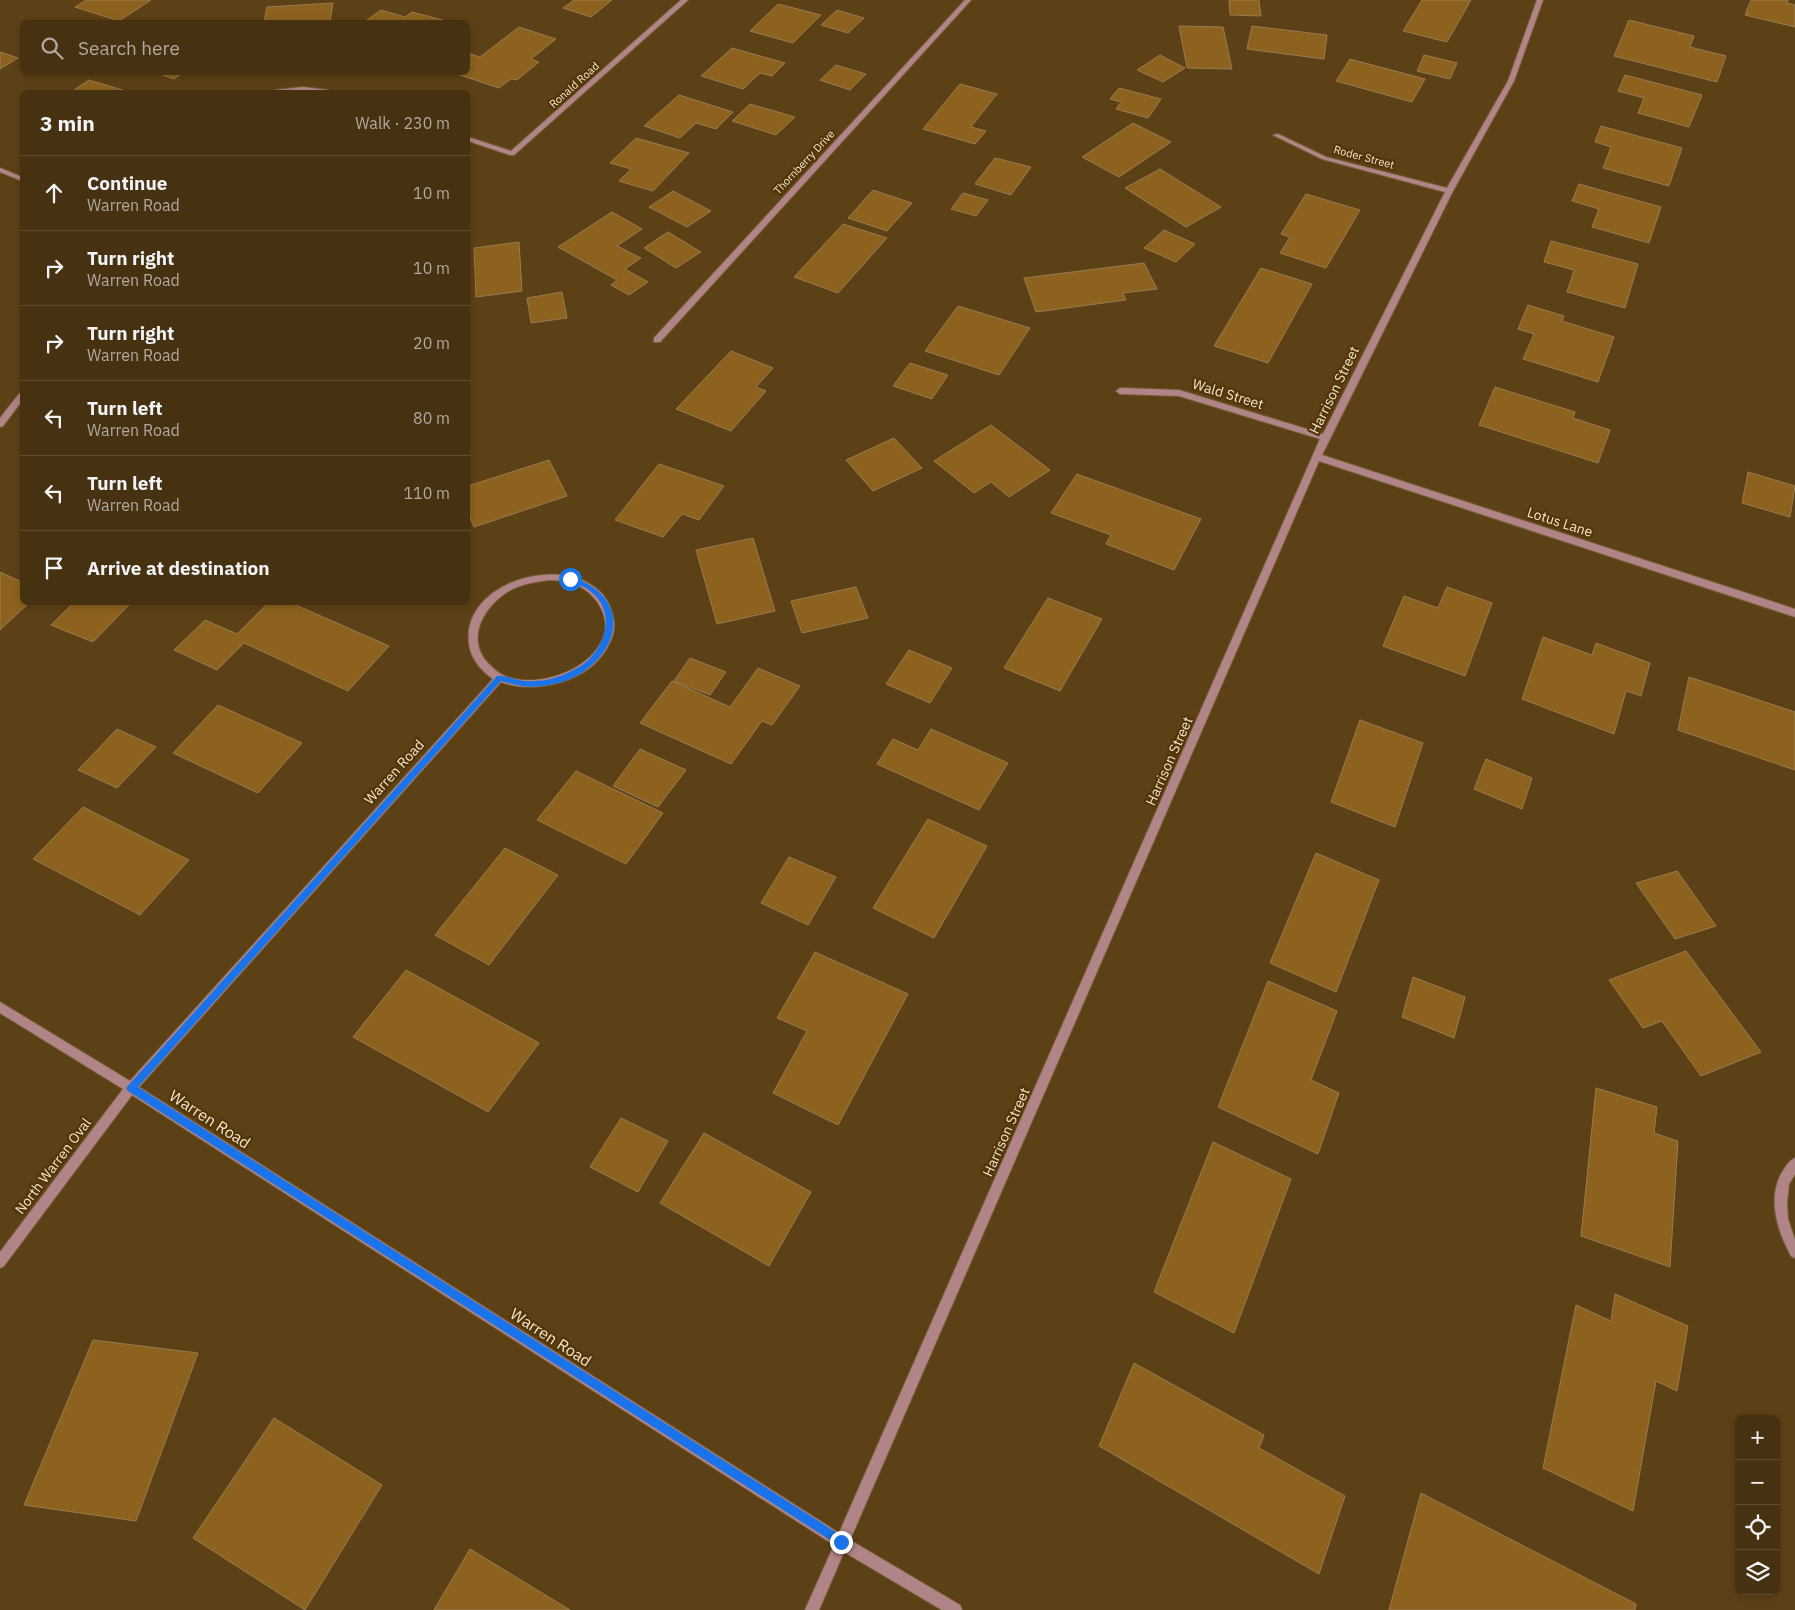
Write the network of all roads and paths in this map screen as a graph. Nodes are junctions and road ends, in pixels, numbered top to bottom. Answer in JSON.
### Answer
{"nodes":[{"id":1,"x":684,"y":0,"type":"edge"},
{"id":2,"x":968,"y":0,"type":"edge"},
{"id":3,"x":1540,"y":0,"type":"edge"},
{"id":4,"x":293,"y":90,"type":"edge"},
{"id":5,"x":311,"y":90,"type":"edge"},
{"id":6,"x":1276,"y":135,"type":"dead end"},
{"id":7,"x":470,"y":140,"type":"edge"},
{"id":8,"x":0,"y":170,"type":"edge"},
{"id":9,"x":20,"y":178,"type":"edge"},
{"id":10,"x":1449,"y":191,"type":"junction"},
{"id":11,"x":656,"y":340,"type":"dead end"},
{"id":12,"x":1120,"y":391,"type":"dead end"},
{"id":13,"x":20,"y":399,"type":"edge"},
{"id":14,"x":0,"y":424,"type":"edge"},
{"id":15,"x":1326,"y":438,"type":"junction"},
{"id":16,"x":1317,"y":457,"type":"junction"},
{"id":17,"x":1795,"y":613,"type":"edge"},
{"id":18,"x":499,"y":678,"type":"junction"},
{"id":19,"x":0,"y":1007,"type":"edge"},
{"id":20,"x":131,"y":1088,"type":"junction"},
{"id":21,"x":1795,"y":1164,"type":"edge"},
{"id":22,"x":1795,"y":1252,"type":"edge"},
{"id":23,"x":0,"y":1262,"type":"edge"},
{"id":24,"x":841,"y":1542,"type":"junction"},
{"id":25,"x":812,"y":1610,"type":"edge"},
{"id":26,"x":955,"y":1610,"type":"edge"}],
"edges":[{"from":1,"to":7,"type":"street","name":"Ronald Road"},
{"from":2,"to":11,"type":"street","name":"Thornberry Drive"},
{"from":3,"to":10,"type":"street","name":"Harrison Street"},
{"from":4,"to":5,"type":"street"},
{"from":6,"to":10,"type":"street","name":"Roder Street"},
{"from":8,"to":9,"type":"street"},
{"from":10,"to":15,"type":"street","name":"Harrison Street"},
{"from":12,"to":15,"type":"street","name":"Wald Street"},
{"from":13,"to":14,"type":"street"},
{"from":15,"to":16,"type":"street","name":"Harrison Street"},
{"from":16,"to":17,"type":"street","name":"Lotus Lane"},
{"from":16,"to":24,"type":"street","name":"Harrison Street"},
{"from":18,"to":18,"type":"street"},
{"from":18,"to":20,"type":"street","name":"Warren Road"},
{"from":19,"to":20,"type":"street","name":"Warren Road"},
{"from":20,"to":23,"type":"street","name":"North Warren Oval"},
{"from":20,"to":24,"type":"street","name":"Warren Road"},
{"from":21,"to":22,"type":"street"},
{"from":24,"to":25,"type":"street","name":"Harrison Street"},
{"from":24,"to":26,"type":"street","name":"Warren Road"}]}
